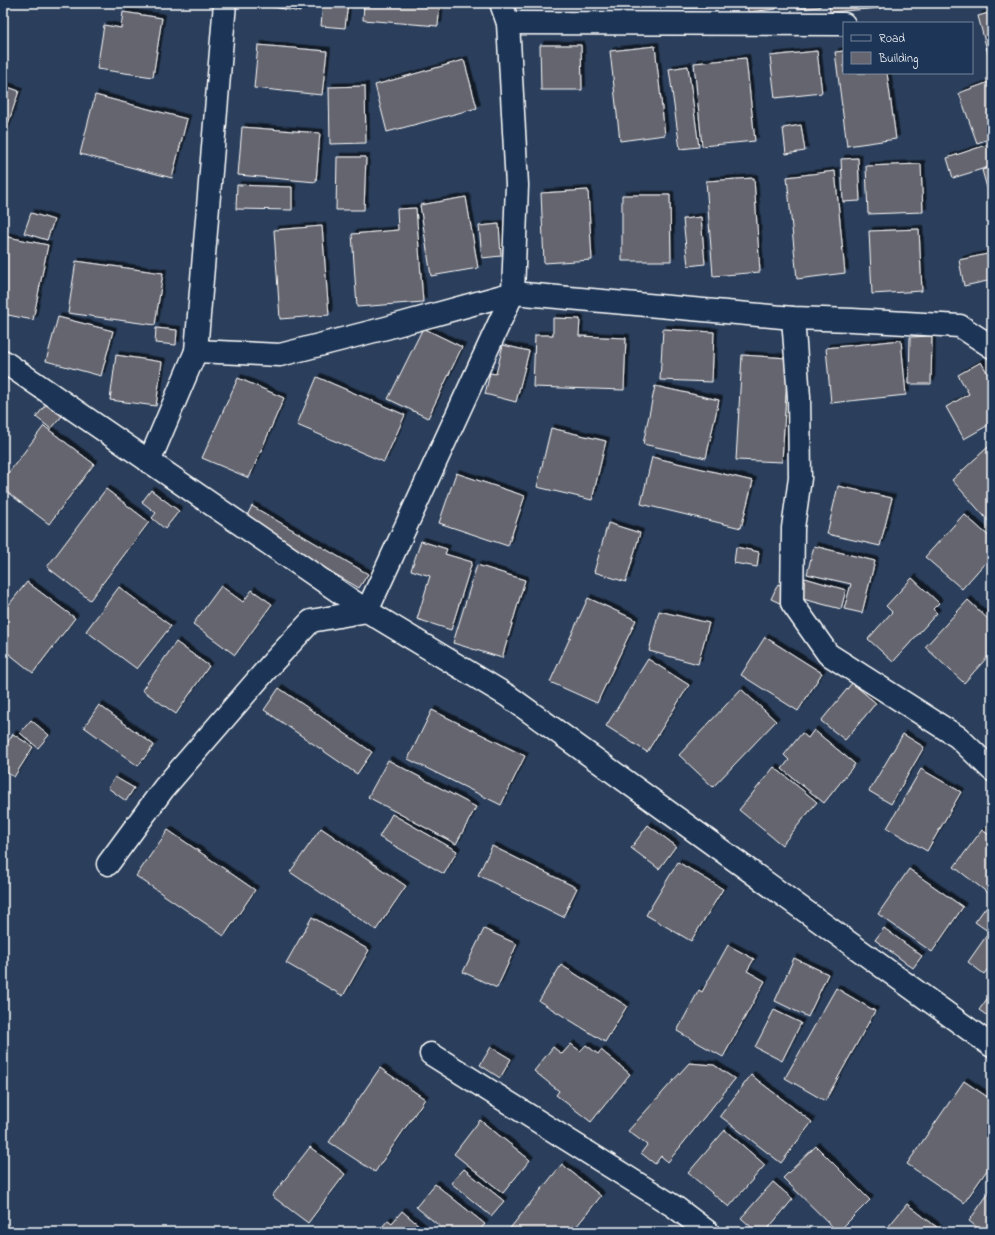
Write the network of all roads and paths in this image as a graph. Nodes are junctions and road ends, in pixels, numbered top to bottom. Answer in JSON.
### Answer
{"nodes":[{"id":1,"x":225,"y":3,"type":"edge"},
{"id":2,"x":504,"y":13,"type":"edge"},
{"id":3,"x":843,"y":24,"type":"edge"},
{"id":4,"x":513,"y":293,"type":"junction"},
{"id":5,"x":793,"y":318,"type":"junction"},
{"id":6,"x":992,"y":348,"type":"edge"},
{"id":7,"x":196,"y":351,"type":"junction"},
{"id":8,"x":3,"y":362,"type":"edge"},
{"id":9,"x":150,"y":462,"type":"junction"},
{"id":10,"x":367,"y":611,"type":"junction"},
{"id":11,"x":992,"y":770,"type":"edge"},
{"id":12,"x":108,"y":864,"type":"dead end"},
{"id":13,"x":992,"y":1046,"type":"edge"},
{"id":14,"x":431,"y":1054,"type":"dead end"},
{"id":15,"x":708,"y":1232,"type":"edge"}],
"edges":[{"from":1,"to":7,"type":"street"},
{"from":2,"to":3,"type":"street"},
{"from":2,"to":4,"type":"street"},
{"from":4,"to":5,"type":"street"},
{"from":4,"to":7,"type":"street"},
{"from":4,"to":10,"type":"street"},
{"from":5,"to":6,"type":"street"},
{"from":5,"to":11,"type":"street"},
{"from":7,"to":9,"type":"street"},
{"from":8,"to":9,"type":"street"},
{"from":9,"to":10,"type":"street"},
{"from":10,"to":12,"type":"street"},
{"from":10,"to":13,"type":"street"},
{"from":14,"to":15,"type":"street"}]}
